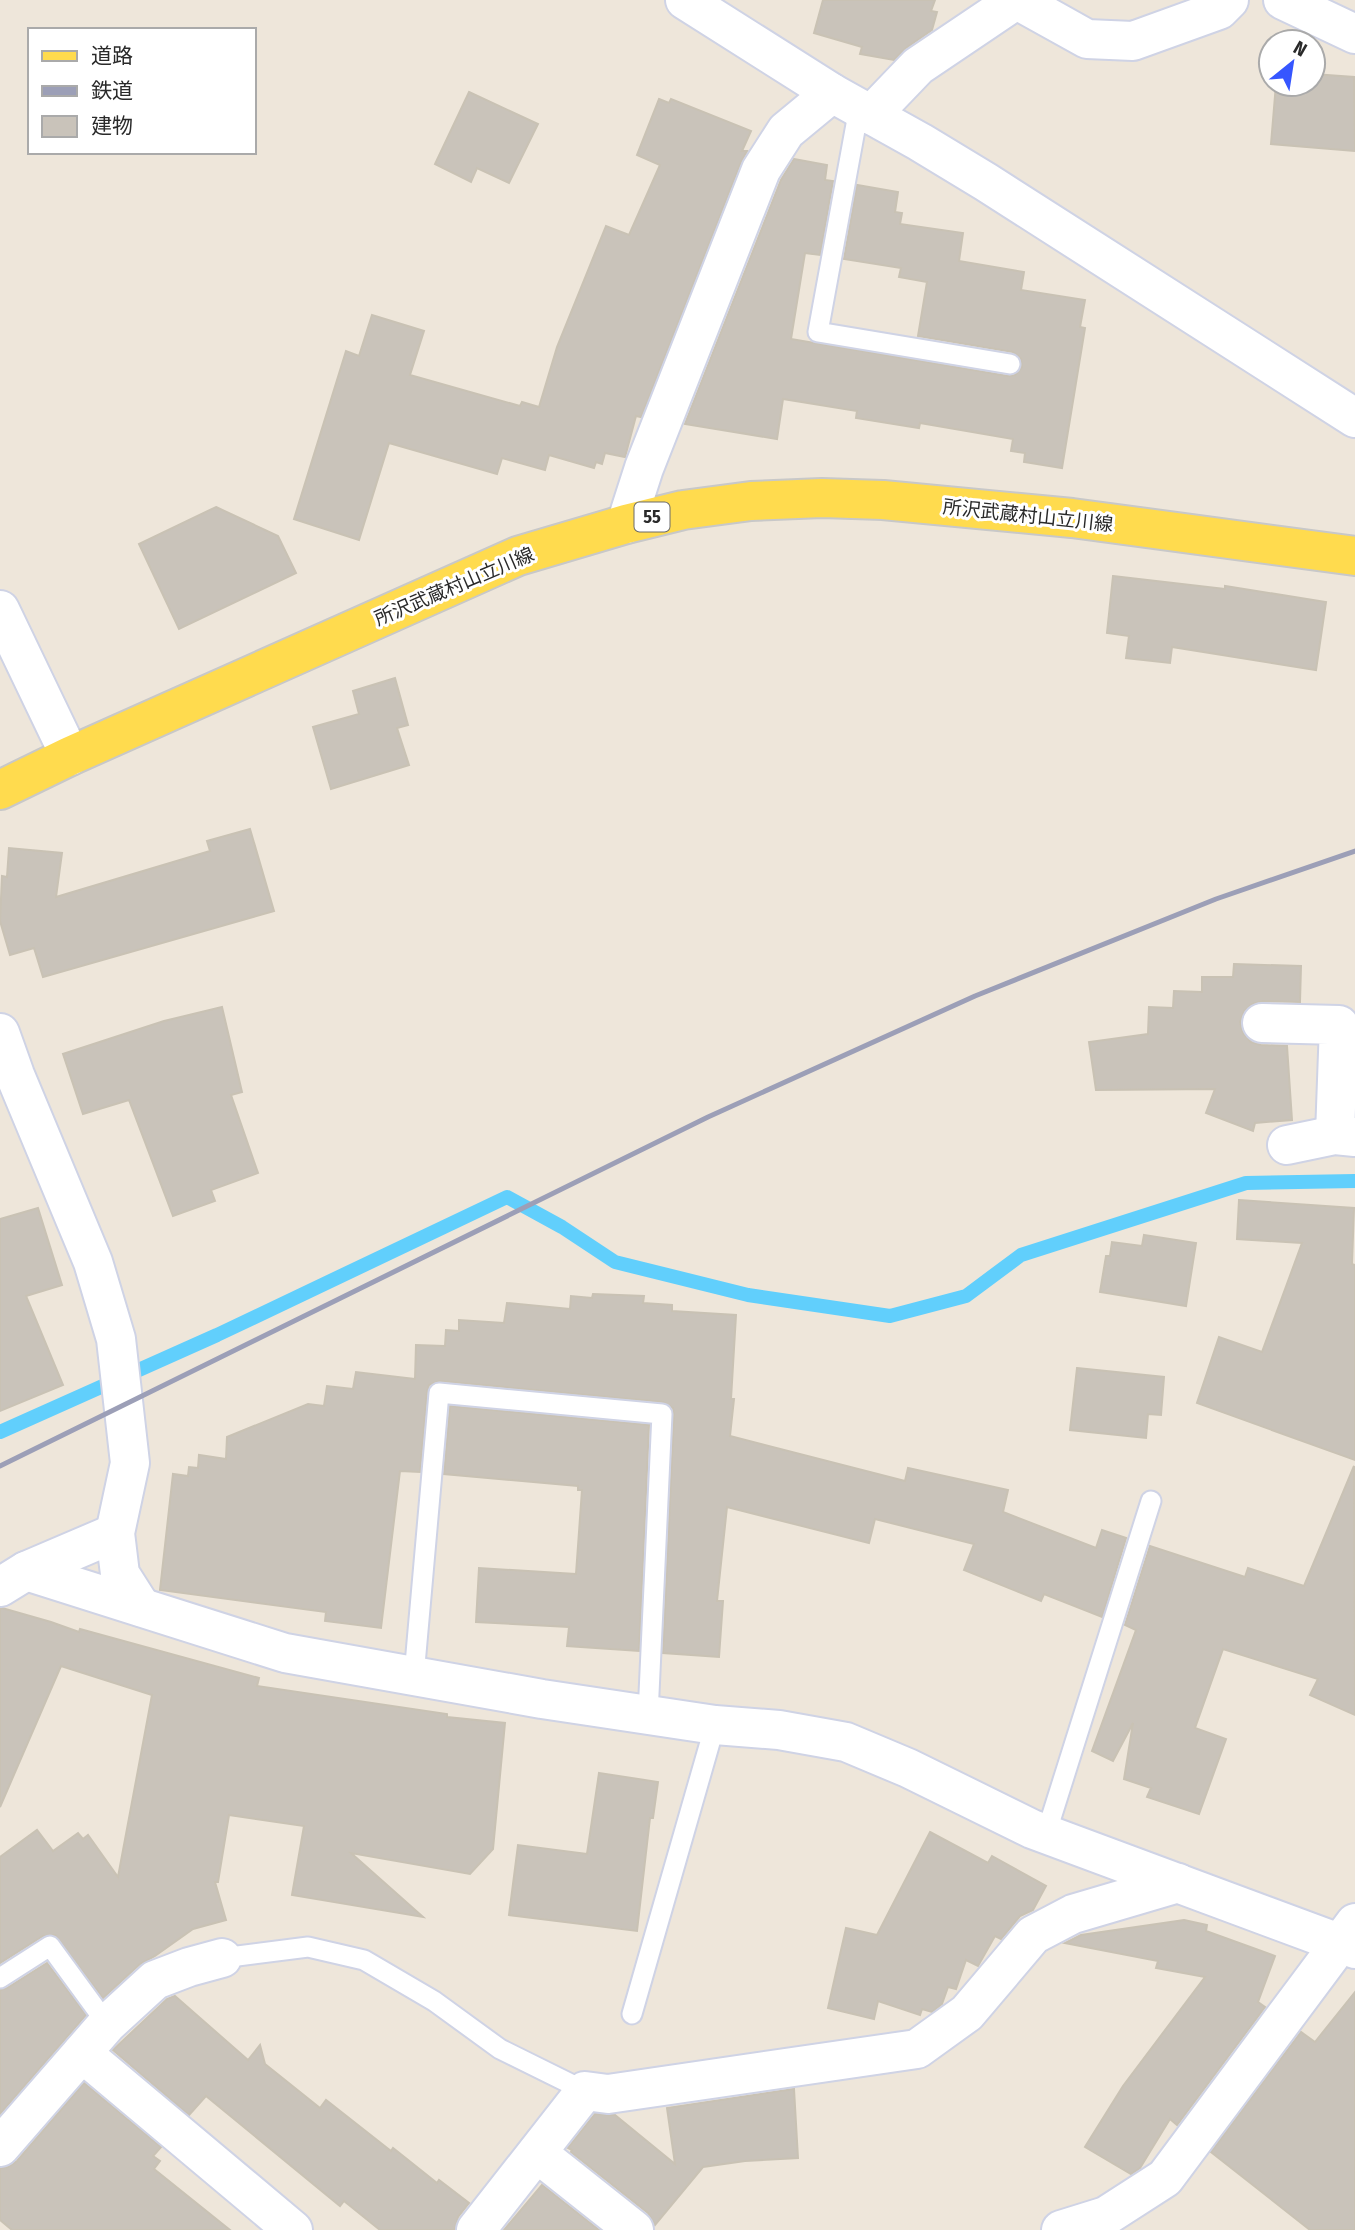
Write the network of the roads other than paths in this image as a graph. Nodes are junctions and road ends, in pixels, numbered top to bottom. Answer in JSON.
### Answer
{"nodes":[{"id":1,"x":685,"y":0,"type":"edge"},
{"id":2,"x":1016,"y":0,"type":"edge"},
{"id":3,"x":1230,"y":0,"type":"edge"},
{"id":4,"x":1283,"y":0,"type":"edge"},
{"id":5,"x":1355,"y":34,"type":"edge"},
{"id":6,"x":854,"y":105,"type":"junction"},
{"id":7,"x":1010,"y":364,"type":"dead end"},
{"id":8,"x":1355,"y":418,"type":"edge"},
{"id":9,"x":626,"y":524,"type":"junction"},
{"id":10,"x":1355,"y":555,"type":"edge"},
{"id":11,"x":0,"y":611,"type":"edge"},
{"id":12,"x":70,"y":757,"type":"junction"},
{"id":13,"x":0,"y":790,"type":"edge"},
{"id":14,"x":1262,"y":1023,"type":"dead end"},
{"id":15,"x":0,"y":1033,"type":"edge"},
{"id":16,"x":1345,"y":1136,"type":"edge"},
{"id":17,"x":1287,"y":1145,"type":"dead end"},
{"id":18,"x":1151,"y":1500,"type":"dead end"},
{"id":19,"x":115,"y":1533,"type":"junction"},
{"id":20,"x":13,"y":1579,"type":"edge"},
{"id":21,"x":141,"y":1607,"type":"junction"},
{"id":22,"x":414,"y":1676,"type":"junction"},
{"id":23,"x":648,"y":1715,"type":"junction"},
{"id":24,"x":715,"y":1725,"type":"junction"},
{"id":25,"x":1046,"y":1835,"type":"junction"},
{"id":26,"x":1178,"y":1883,"type":"junction"},
{"id":27,"x":1350,"y":1939,"type":"edge"},
{"id":28,"x":222,"y":1958,"type":"joint"},
{"id":29,"x":0,"y":1978,"type":"edge"},
{"id":30,"x":632,"y":2014,"type":"dead end"},
{"id":31,"x":107,"y":2024,"type":"junction"},
{"id":32,"x":82,"y":2053,"type":"junction"},
{"id":33,"x":585,"y":2091,"type":"junction"},
{"id":34,"x":0,"y":2147,"type":"edge"},
{"id":35,"x":537,"y":2153,"type":"junction"},
{"id":36,"x":293,"y":2230,"type":"edge"},
{"id":37,"x":476,"y":2230,"type":"edge"},
{"id":38,"x":634,"y":2230,"type":"edge"},
{"id":39,"x":1061,"y":2230,"type":"edge"}],
"edges":[{"from":1,"to":6,"type":"street"},
{"from":2,"to":3,"type":"street"},
{"from":2,"to":6,"type":"street"},
{"from":4,"to":5,"type":"street"},
{"from":6,"to":7,"type":"lane"},
{"from":6,"to":8,"type":"street"},
{"from":6,"to":9,"type":"street"},
{"from":9,"to":10,"type":"main road","name":"所沢武蔵村山立川線","number":"55"},
{"from":9,"to":12,"type":"main road","name":"所沢武蔵村山立川線","number":"55"},
{"from":11,"to":12,"type":"street"},
{"from":12,"to":13,"type":"main road","name":"所沢武蔵村山立川線","number":"55"},
{"from":14,"to":16,"type":"street"},
{"from":15,"to":19,"type":"street"},
{"from":16,"to":17,"type":"street"},
{"from":18,"to":25,"type":"lane"},
{"from":19,"to":20,"type":"street"},
{"from":19,"to":21,"type":"street"},
{"from":20,"to":21,"type":"street"},
{"from":21,"to":22,"type":"street"},
{"from":22,"to":23,"type":"street"},
{"from":22,"to":23,"type":"lane"},
{"from":23,"to":24,"type":"street"},
{"from":24,"to":25,"type":"street"},
{"from":24,"to":30,"type":"lane"},
{"from":25,"to":26,"type":"street"},
{"from":26,"to":27,"type":"street"},
{"from":26,"to":33,"type":"street"},
{"from":27,"to":39,"type":"street"},
{"from":28,"to":31,"type":"street"},
{"from":28,"to":33,"type":"lane"},
{"from":29,"to":31,"type":"lane"},
{"from":31,"to":32,"type":"street"},
{"from":32,"to":34,"type":"street"},
{"from":32,"to":36,"type":"street"},
{"from":33,"to":35,"type":"street"},
{"from":35,"to":37,"type":"street"},
{"from":35,"to":38,"type":"street"}]}
